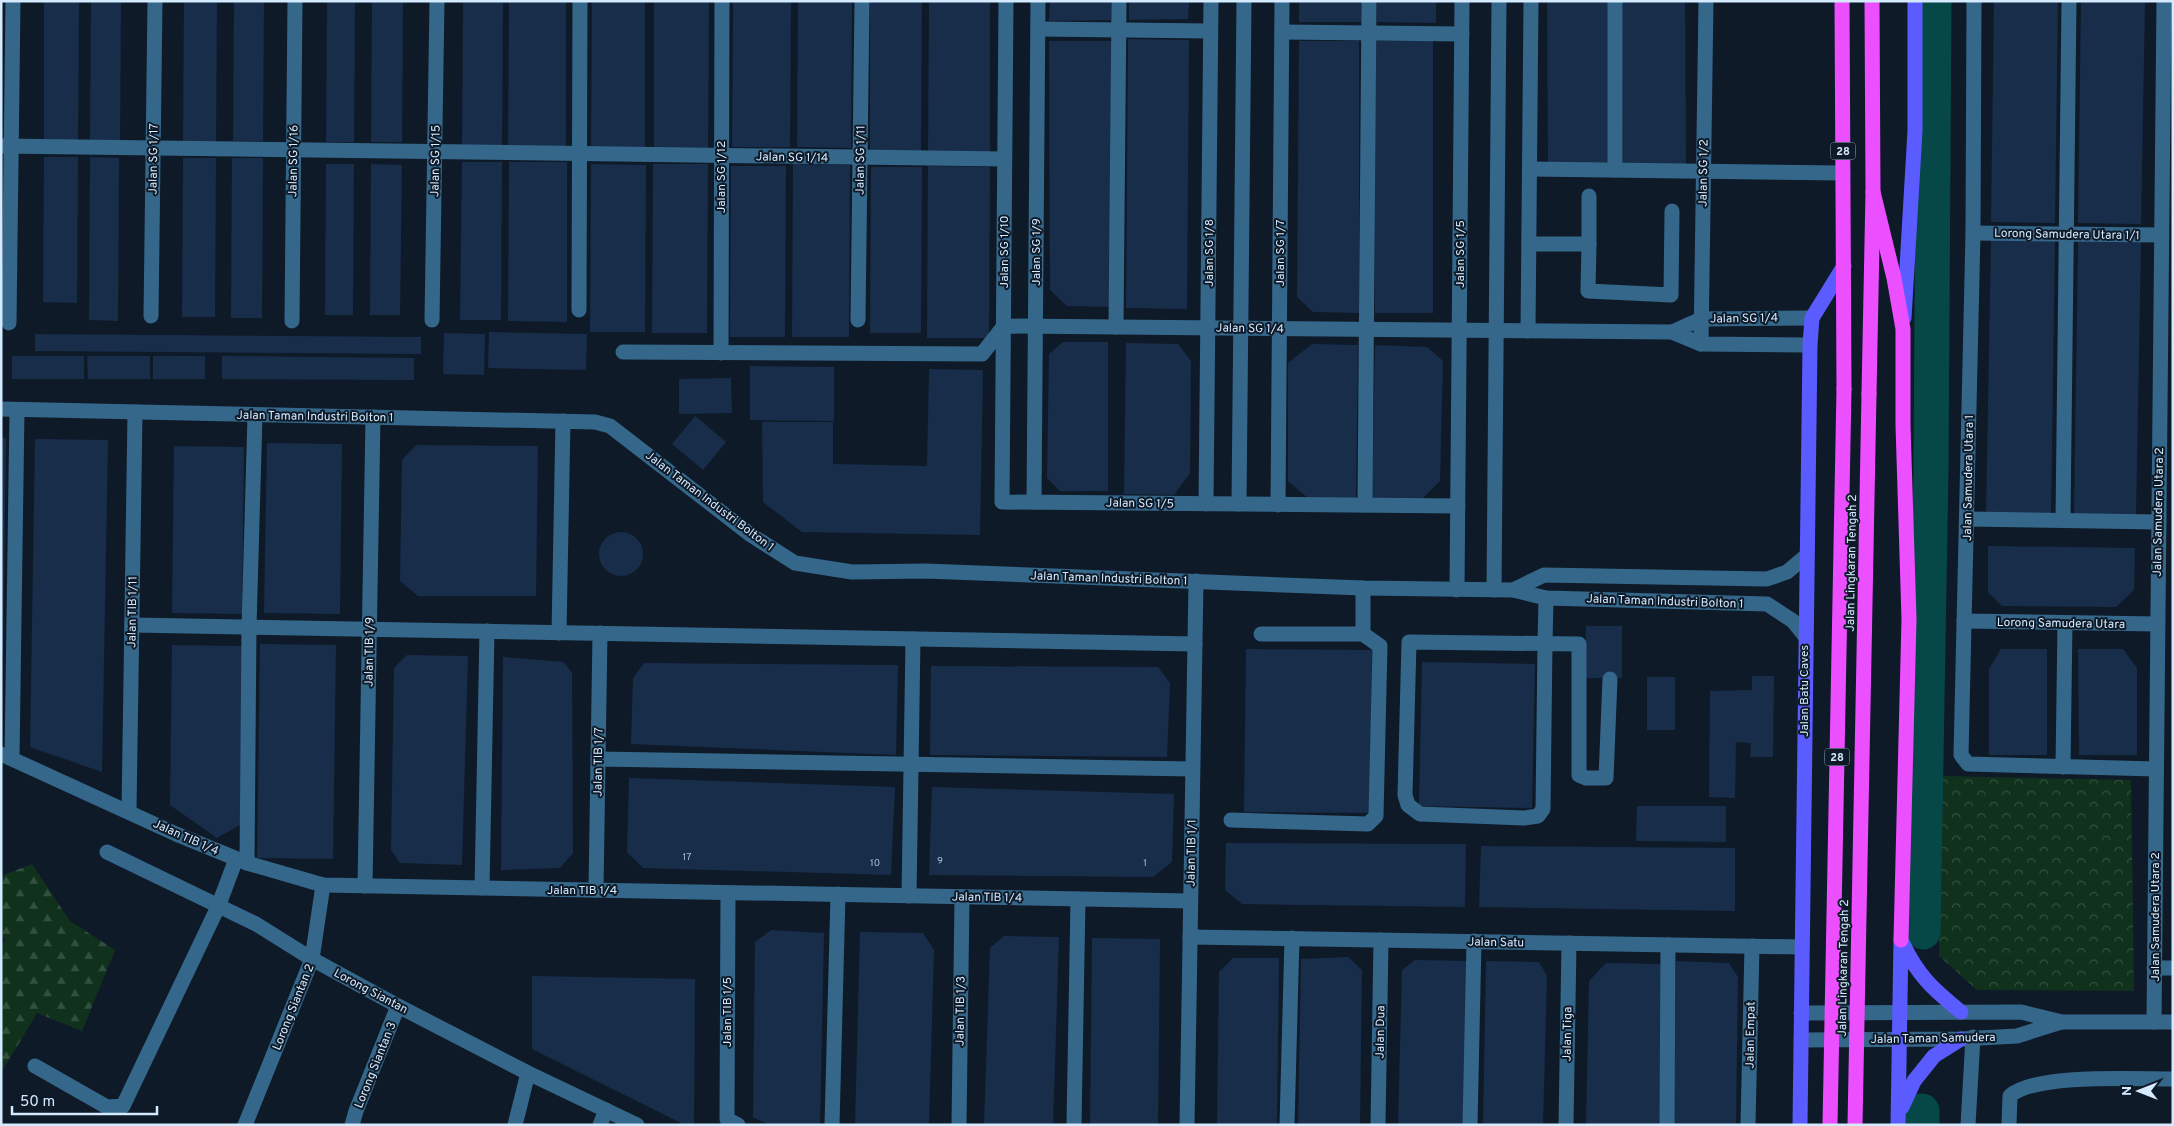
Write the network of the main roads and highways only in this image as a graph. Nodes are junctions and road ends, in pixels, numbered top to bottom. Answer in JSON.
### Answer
{"nodes":[{"id":1,"x":1842,"y":1,"type":"edge"},
{"id":2,"x":1872,"y":1,"type":"edge"},
{"id":3,"x":1915,"y":1,"type":"edge"},
{"id":4,"x":1873,"y":192,"type":"junction"},
{"id":5,"x":1844,"y":266,"type":"junction"},
{"id":6,"x":1903,"y":329,"type":"junction"},
{"id":7,"x":1901,"y":940,"type":"junction"},
{"id":8,"x":1961,"y":1012,"type":"road end"},
{"id":9,"x":1967,"y":1038,"type":"road end"},
{"id":10,"x":1899,"y":1119,"type":"edge"},
{"id":11,"x":1800,"y":1125,"type":"edge"},
{"id":12,"x":1830,"y":1125,"type":"edge"},
{"id":13,"x":1855,"y":1125,"type":"edge"}],
"edges":[{"from":1,"to":5,"type":"highway","name":"Jalan Lingkaran Tengah 2","number":"28"},
{"from":2,"to":4,"type":"highway","name":"Jalan Lingkaran Tengah 2","number":"28"},
{"from":3,"to":6,"type":"main road"},
{"from":4,"to":6,"type":"highway"},
{"from":4,"to":13,"type":"highway","name":"Jalan Lingkaran Tengah 2","number":"28","bridge":true},
{"from":5,"to":11,"type":"main road","name":"Jalan Batu Caves"},
{"from":5,"to":12,"type":"highway","name":"Jalan Lingkaran Tengah 2","number":"28","bridge":true},
{"from":6,"to":7,"type":"highway"},
{"from":7,"to":8,"type":"main road"},
{"from":7,"to":10,"type":"main road"},
{"from":9,"to":10,"type":"main road"}]}
